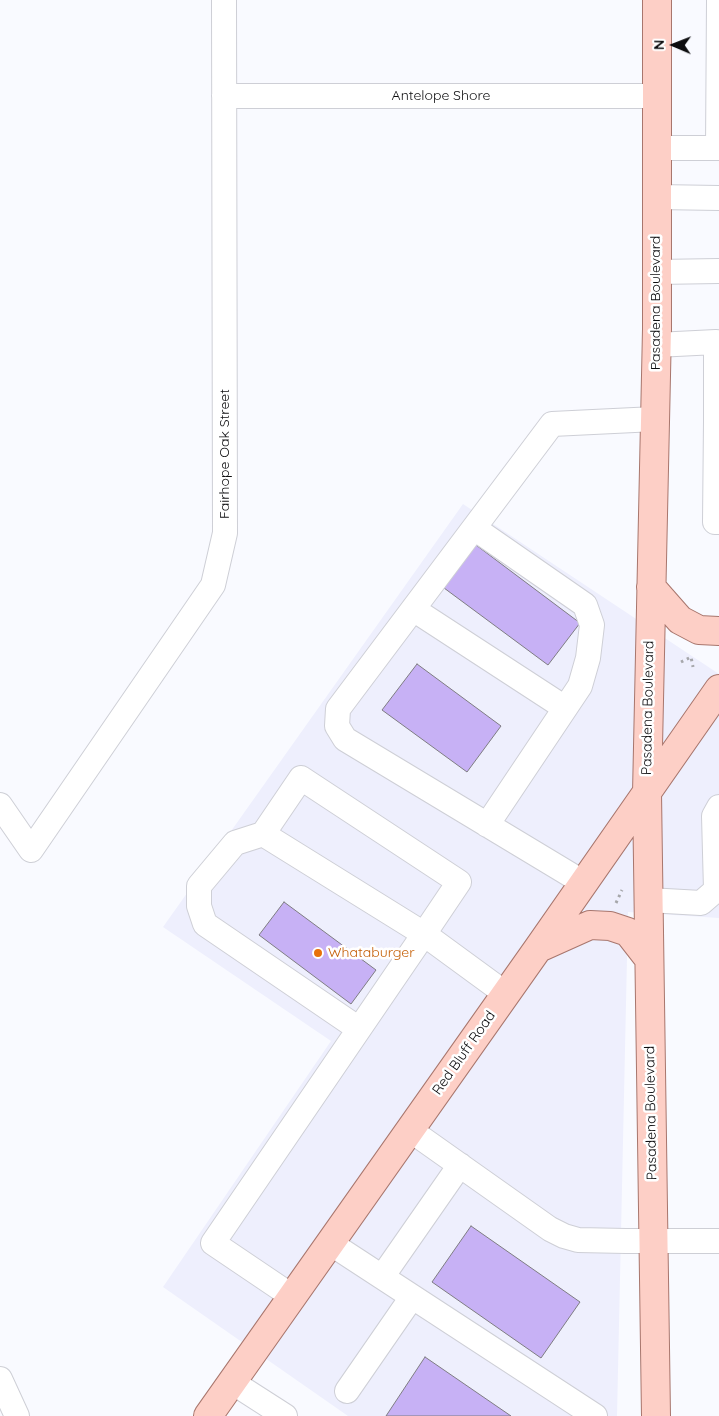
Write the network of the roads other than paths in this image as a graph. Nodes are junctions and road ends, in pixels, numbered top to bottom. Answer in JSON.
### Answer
{"nodes":[{"id":1,"x":224,"y":0,"type":"edge"},
{"id":2,"x":657,"y":0,"type":"edge"},
{"id":3,"x":719,"y":1,"type":"edge"},
{"id":4,"x":224,"y":96,"type":"junction"},
{"id":5,"x":657,"y":96,"type":"junction"},
{"id":6,"x":657,"y":148,"type":"junction"},
{"id":7,"x":719,"y":148,"type":"edge"},
{"id":8,"x":657,"y":197,"type":"junction"},
{"id":9,"x":719,"y":198,"type":"edge"},
{"id":10,"x":719,"y":271,"type":"edge"},
{"id":11,"x":657,"y":272,"type":"junction"},
{"id":12,"x":656,"y":345,"type":"junction"},
{"id":13,"x":655,"y":419,"type":"junction"},
{"id":14,"x":718,"y":421,"type":"edge"},
{"id":15,"x":719,"y":522,"type":"edge"},
{"id":16,"x":474,"y":528,"type":"junction"},
{"id":17,"x":651,"y":588,"type":"junction"},
{"id":18,"x":413,"y":609,"type":"junction"},
{"id":19,"x":719,"y":631,"type":"edge"},
{"id":20,"x":716,"y":702,"type":"edge"},
{"id":21,"x":564,"y":708,"type":"junction"},
{"id":22,"x":647,"y":794,"type":"junction"},
{"id":23,"x":0,"y":805,"type":"edge"},
{"id":24,"x":719,"y":807,"type":"edge"},
{"id":25,"x":487,"y":825,"type":"junction"},
{"id":26,"x":264,"y":834,"type":"junction"},
{"id":27,"x":584,"y":883,"type":"junction"},
{"id":28,"x":648,"y":900,"type":"junction"},
{"id":29,"x":424,"y":934,"type":"junction"},
{"id":30,"x":539,"y":947,"type":"junction"},
{"id":31,"x":649,"y":959,"type":"junction"},
{"id":32,"x":506,"y":994,"type":"junction"},
{"id":33,"x":359,"y":1029,"type":"junction"},
{"id":34,"x":410,"y":1130,"type":"junction"},
{"id":35,"x":460,"y":1165,"type":"junction"},
{"id":36,"x":719,"y":1241,"type":"edge"},
{"id":37,"x":653,"y":1242,"type":"junction"},
{"id":38,"x":330,"y":1243,"type":"junction"},
{"id":39,"x":382,"y":1277,"type":"junction"},
{"id":40,"x":293,"y":1297,"type":"junction"},
{"id":41,"x":412,"y":1297,"type":"junction"},
{"id":42,"x":0,"y":1379,"type":"edge"},
{"id":43,"x":232,"y":1382,"type":"junction"},
{"id":44,"x":348,"y":1391,"type":"dead end"},
{"id":45,"x":584,"y":1413,"type":"edge"},
{"id":46,"x":17,"y":1416,"type":"edge"},
{"id":47,"x":208,"y":1416,"type":"edge"},
{"id":48,"x":285,"y":1416,"type":"edge"},
{"id":49,"x":656,"y":1416,"type":"edge"}],
"edges":[{"from":1,"to":4,"type":"street","name":"Fairhope Oak Street"},
{"from":2,"to":5,"type":"main road","name":"Pasadena Boulevard"},
{"from":3,"to":7,"type":"street"},
{"from":4,"to":5,"type":"street","name":"Antelope Shore"},
{"from":4,"to":23,"type":"street","name":"Fairhope Oak Street"},
{"from":5,"to":6,"type":"main road","name":"Pasadena Boulevard"},
{"from":6,"to":7,"type":"street"},
{"from":6,"to":8,"type":"main road","name":"Pasadena Boulevard"},
{"from":8,"to":9,"type":"street"},
{"from":8,"to":11,"type":"main road","name":"Pasadena Boulevard"},
{"from":10,"to":11,"type":"street"},
{"from":11,"to":12,"type":"main road","name":"Pasadena Boulevard"},
{"from":12,"to":13,"type":"main road","name":"Pasadena Boulevard"},
{"from":12,"to":14,"type":"street"},
{"from":13,"to":16,"type":"street"},
{"from":13,"to":17,"type":"main road","name":"Pasadena Boulevard"},
{"from":14,"to":15,"type":"street"},
{"from":16,"to":18,"type":"street"},
{"from":16,"to":21,"type":"street"},
{"from":17,"to":19,"type":"main road"},
{"from":17,"to":22,"type":"main road","name":"Pasadena Boulevard"},
{"from":18,"to":21,"type":"street"},
{"from":18,"to":25,"type":"street"},
{"from":20,"to":22,"type":"main road","name":"Red Bluff Road"},
{"from":21,"to":25,"type":"street"},
{"from":22,"to":27,"type":"main road","name":"Red Bluff Road"},
{"from":22,"to":28,"type":"main road","name":"Pasadena Boulevard"},
{"from":24,"to":28,"type":"street"},
{"from":25,"to":27,"type":"street"},
{"from":26,"to":29,"type":"street"},
{"from":26,"to":29,"type":"street"},
{"from":26,"to":33,"type":"street"},
{"from":27,"to":30,"type":"main road","name":"Red Bluff Road"},
{"from":28,"to":31,"type":"main road","name":"Pasadena Boulevard"},
{"from":29,"to":32,"type":"street"},
{"from":29,"to":33,"type":"street"},
{"from":30,"to":31,"type":"main road"},
{"from":30,"to":32,"type":"main road","name":"Red Bluff Road"},
{"from":31,"to":37,"type":"main road","name":"Pasadena Boulevard"},
{"from":32,"to":34,"type":"main road","name":"Red Bluff Road"},
{"from":33,"to":40,"type":"street"},
{"from":34,"to":35,"type":"street"},
{"from":34,"to":38,"type":"main road","name":"Red Bluff Road"},
{"from":35,"to":37,"type":"street"},
{"from":35,"to":39,"type":"street"},
{"from":36,"to":37,"type":"street"},
{"from":37,"to":49,"type":"main road","name":"Pasadena Boulevard"},
{"from":38,"to":39,"type":"street"},
{"from":38,"to":40,"type":"main road","name":"Red Bluff Road"},
{"from":39,"to":41,"type":"street"},
{"from":40,"to":43,"type":"main road","name":"Red Bluff Road"},
{"from":41,"to":44,"type":"street"},
{"from":41,"to":45,"type":"street"},
{"from":42,"to":46,"type":"street"},
{"from":43,"to":47,"type":"main road","name":"Red Bluff Road"},
{"from":43,"to":48,"type":"street"}]}
